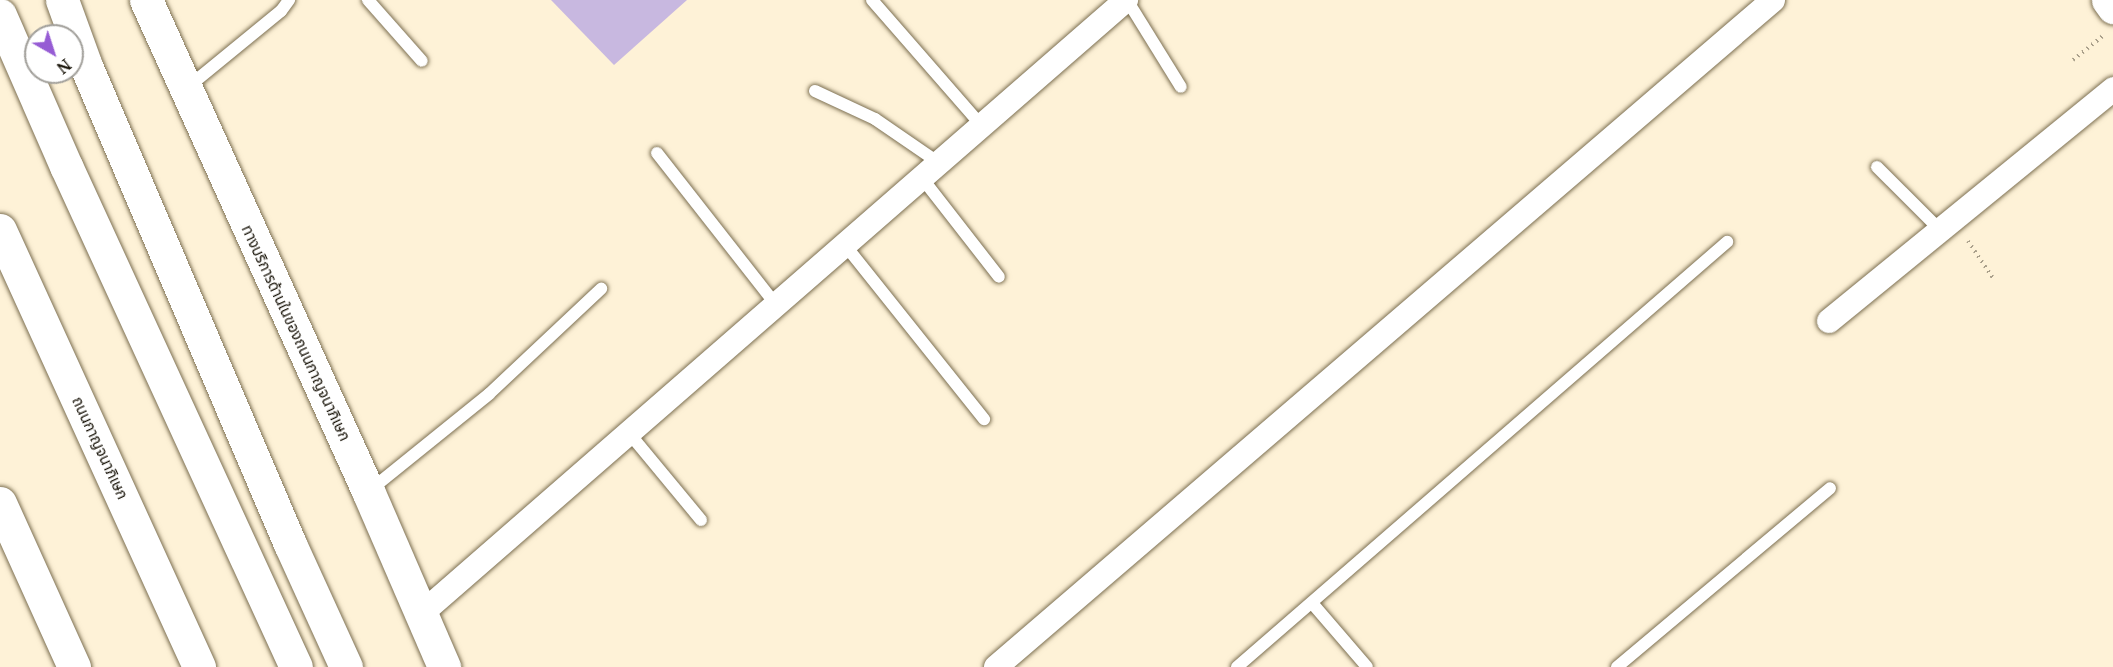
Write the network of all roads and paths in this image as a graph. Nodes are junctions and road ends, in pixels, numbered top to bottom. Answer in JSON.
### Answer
{"nodes":[{"id":1,"x":50,"y":0,"type":"edge"},
{"id":2,"x":62,"y":0,"type":"edge"},
{"id":3,"x":146,"y":0,"type":"edge"},
{"id":4,"x":289,"y":0,"type":"edge"},
{"id":5,"x":368,"y":0,"type":"edge"},
{"id":6,"x":872,"y":0,"type":"edge"},
{"id":7,"x":1127,"y":0,"type":"edge"},
{"id":8,"x":1773,"y":0,"type":"edge"},
{"id":9,"x":2108,"y":0,"type":"edge"},
{"id":10,"x":0,"y":15,"type":"edge"},
{"id":11,"x":2109,"y":20,"type":"edge"},
{"id":12,"x":63,"y":24,"type":"edge"},
{"id":13,"x":70,"y":24,"type":"edge"},
{"id":14,"x":2073,"y":60,"type":"dead end"},
{"id":15,"x":422,"y":61,"type":"dead end"},
{"id":16,"x":84,"y":66,"type":"edge"},
{"id":17,"x":1181,"y":87,"type":"dead end"},
{"id":18,"x":186,"y":89,"type":"junction"},
{"id":19,"x":2113,"y":89,"type":"edge"},
{"id":20,"x":815,"y":91,"type":"dead end"},
{"id":21,"x":982,"y":126,"type":"junction"},
{"id":22,"x":657,"y":153,"type":"dead end"},
{"id":23,"x":1877,"y":167,"type":"dead end"},
{"id":24,"x":931,"y":170,"type":"junction"},
{"id":25,"x":1947,"y":226,"type":"junction"},
{"id":26,"x":0,"y":230,"type":"edge"},
{"id":27,"x":1727,"y":242,"type":"dead end"},
{"id":28,"x":845,"y":245,"type":"junction"},
{"id":29,"x":999,"y":277,"type":"dead end"},
{"id":30,"x":1992,"y":278,"type":"dead end"},
{"id":31,"x":601,"y":289,"type":"dead end"},
{"id":32,"x":776,"y":305,"type":"junction"},
{"id":33,"x":1829,"y":321,"type":"dead end"},
{"id":34,"x":984,"y":419,"type":"dead end"},
{"id":35,"x":629,"y":433,"type":"junction"},
{"id":36,"x":1830,"y":488,"type":"dead end"},
{"id":37,"x":368,"y":491,"type":"junction"},
{"id":38,"x":0,"y":503,"type":"edge"},
{"id":39,"x":701,"y":520,"type":"dead end"},
{"id":40,"x":1312,"y":603,"type":"junction"},
{"id":41,"x":421,"y":614,"type":"junction"},
{"id":42,"x":74,"y":667,"type":"edge"},
{"id":43,"x":199,"y":667,"type":"edge"},
{"id":44,"x":296,"y":667,"type":"edge"},
{"id":45,"x":346,"y":667,"type":"edge"},
{"id":46,"x":444,"y":667,"type":"edge"},
{"id":47,"x":996,"y":667,"type":"edge"},
{"id":48,"x":1237,"y":667,"type":"edge"},
{"id":49,"x":1367,"y":667,"type":"edge"},
{"id":50,"x":1617,"y":667,"type":"edge"}],
"edges":[{"from":1,"to":12,"type":"main road"},
{"from":2,"to":13,"type":"main road"},
{"from":3,"to":18,"type":"main road","name":"ทางบริการด้านในของถนนกาญจนาภิเษก"},
{"from":4,"to":18,"type":"lane"},
{"from":5,"to":15,"type":"lane"},
{"from":6,"to":21,"type":"lane"},
{"from":7,"to":17,"type":"lane"},
{"from":7,"to":21,"type":"street"},
{"from":8,"to":47,"type":"street"},
{"from":9,"to":11,"type":"main road"},
{"from":10,"to":44,"type":"main road"},
{"from":11,"to":14,"type":"path"},
{"from":16,"to":45,"type":"main road"},
{"from":18,"to":37,"type":"main road","name":"ทางบริการด้านในของถนนกาญจนาภิเษก"},
{"from":19,"to":25,"type":"street"},
{"from":20,"to":24,"type":"lane"},
{"from":21,"to":24,"type":"street"},
{"from":22,"to":32,"type":"lane"},
{"from":23,"to":25,"type":"lane"},
{"from":24,"to":28,"type":"street"},
{"from":24,"to":29,"type":"lane"},
{"from":25,"to":30,"type":"path"},
{"from":25,"to":33,"type":"street"},
{"from":26,"to":43,"type":"main road","name":"ถนนกาญจนาภิเษก"},
{"from":27,"to":40,"type":"lane"},
{"from":28,"to":32,"type":"street"},
{"from":28,"to":34,"type":"lane"},
{"from":31,"to":37,"type":"lane"},
{"from":32,"to":35,"type":"street"},
{"from":35,"to":39,"type":"lane"},
{"from":35,"to":41,"type":"street"},
{"from":36,"to":50,"type":"lane"},
{"from":37,"to":41,"type":"main road","name":"ทางบริการด้านในของถนนกาญจนาภิเษก"},
{"from":38,"to":42,"type":"main road"},
{"from":40,"to":48,"type":"lane"},
{"from":40,"to":49,"type":"lane"},
{"from":41,"to":46,"type":"main road","name":"ทางบริการด้านในของถนนกาญจนาภิเษก"}]}
